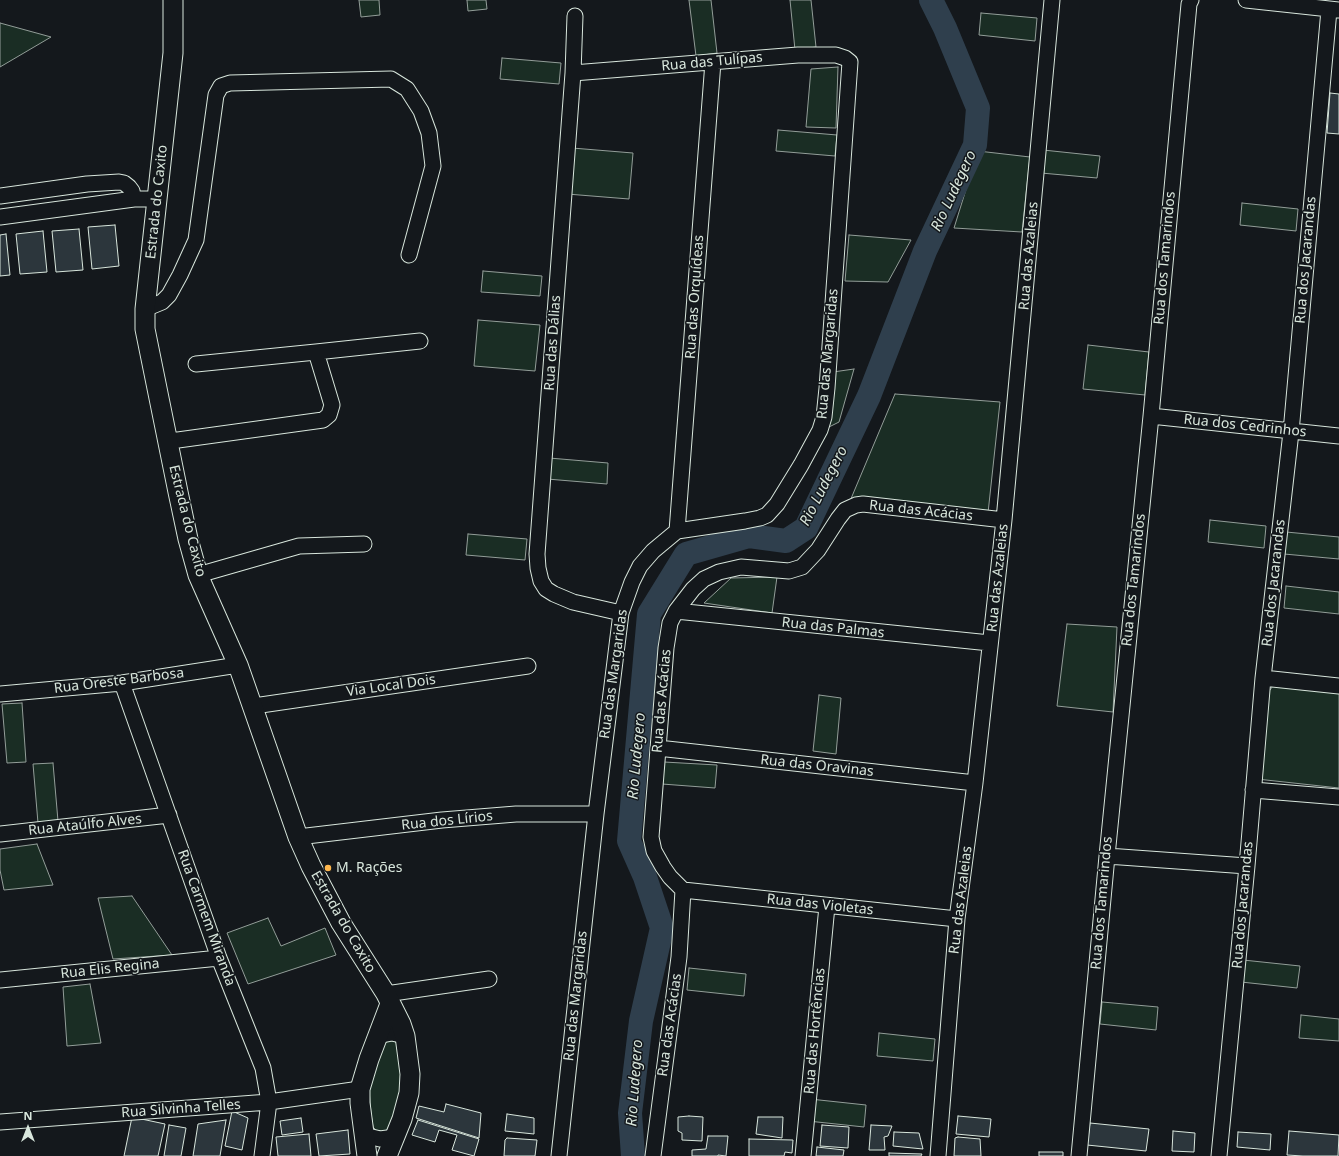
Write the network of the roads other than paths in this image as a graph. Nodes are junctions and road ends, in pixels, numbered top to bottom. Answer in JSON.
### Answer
{"nodes":[{"id":1,"x":173,"y":0,"type":"edge"},
{"id":2,"x":1052,"y":0,"type":"edge"},
{"id":3,"x":1246,"y":0,"type":"edge"},
{"id":4,"x":1190,"y":2,"type":"edge"},
{"id":5,"x":1334,"y":10,"type":"edge"},
{"id":6,"x":575,"y":16,"type":"dead end"},
{"id":7,"x":713,"y":62,"type":"junction"},
{"id":8,"x":850,"y":62,"type":"joint"},
{"id":9,"x":573,"y":73,"type":"junction"},
{"id":10,"x":0,"y":196,"type":"edge"},
{"id":11,"x":134,"y":199,"type":"junction"},
{"id":12,"x":157,"y":199,"type":"junction"},
{"id":13,"x":0,"y":217,"type":"edge"},
{"id":14,"x":410,"y":255,"type":"dead end"},
{"id":15,"x":145,"y":309,"type":"junction"},
{"id":16,"x":420,"y":340,"type":"dead end"},
{"id":17,"x":316,"y":352,"type":"junction"},
{"id":18,"x":196,"y":364,"type":"dead end"},
{"id":19,"x":1151,"y":416,"type":"junction"},
{"id":20,"x":1291,"y":432,"type":"junction"},
{"id":21,"x":1339,"y":436,"type":"edge"},
{"id":22,"x":168,"y":440,"type":"junction"},
{"id":23,"x":1004,"y":520,"type":"junction"},
{"id":24,"x":677,"y":531,"type":"junction"},
{"id":25,"x":364,"y":544,"type":"dead end"},
{"id":26,"x":198,"y":575,"type":"junction"},
{"id":27,"x":676,"y":611,"type":"junction"},
{"id":28,"x":621,"y":614,"type":"junction"},
{"id":29,"x":990,"y":643,"type":"junction"},
{"id":30,"x":238,"y":665,"type":"junction"},
{"id":31,"x":528,"y":666,"type":"dead end"},
{"id":32,"x":1263,"y":678,"type":"junction"},
{"id":33,"x":122,"y":683,"type":"junction"},
{"id":34,"x":1339,"y":686,"type":"edge"},
{"id":35,"x":0,"y":694,"type":"edge"},
{"id":36,"x":254,"y":706,"type":"junction"},
{"id":37,"x":658,"y":748,"type":"junction"},
{"id":38,"x":975,"y":783,"type":"junction"},
{"id":39,"x":1253,"y":790,"type":"junction"},
{"id":40,"x":1339,"y":797,"type":"edge"},
{"id":41,"x":596,"y":814,"type":"junction"},
{"id":42,"x":169,"y":815,"type":"junction"},
{"id":43,"x":0,"y":834,"type":"edge"},
{"id":44,"x":298,"y":837,"type":"junction"},
{"id":45,"x":1106,"y":856,"type":"junction"},
{"id":46,"x":1247,"y":866,"type":"junction"},
{"id":47,"x":683,"y":890,"type":"junction"},
{"id":48,"x":827,"y":906,"type":"junction"},
{"id":49,"x":957,"y":919,"type":"junction"},
{"id":50,"x":219,"y":958,"type":"junction"},
{"id":51,"x":489,"y":979,"type":"dead end"},
{"id":52,"x":0,"y":980,"type":"edge"},
{"id":53,"x":388,"y":999,"type":"junction"},
{"id":54,"x":377,"y":1036,"type":"junction"},
{"id":55,"x":405,"y":1036,"type":"junction"},
{"id":56,"x":360,"y":1089,"type":"junction"},
{"id":57,"x":269,"y":1102,"type":"junction"},
{"id":58,"x":0,"y":1122,"type":"edge"},
{"id":59,"x":364,"y":1135,"type":"junction"},
{"id":60,"x":395,"y":1137,"type":"junction"},
{"id":61,"x":262,"y":1156,"type":"edge"},
{"id":62,"x":367,"y":1156,"type":"edge"},
{"id":63,"x":387,"y":1156,"type":"edge"},
{"id":64,"x":559,"y":1156,"type":"edge"},
{"id":65,"x":653,"y":1156,"type":"edge"},
{"id":66,"x":803,"y":1156,"type":"edge"},
{"id":67,"x":938,"y":1156,"type":"edge"},
{"id":68,"x":1079,"y":1156,"type":"edge"},
{"id":69,"x":1219,"y":1156,"type":"edge"}],
"edges":[{"from":1,"to":12,"type":"main road","name":"Estrada do Caxito"},
{"from":2,"to":23,"type":"street","name":"Rua das Azaleias"},
{"from":3,"to":5,"type":"street"},
{"from":4,"to":19,"type":"street","name":"Rua dos Tamarindos"},
{"from":5,"to":20,"type":"street","name":"Rua dos Jacarandas"},
{"from":6,"to":9,"type":"street","name":"Rua das Dálias"},
{"from":7,"to":8,"type":"street","name":"Rua das Tulípas"},
{"from":7,"to":9,"type":"street","name":"Rua das Tulípas"},
{"from":7,"to":24,"type":"street","name":"Rua das Orquídeas"},
{"from":8,"to":24,"type":"street","name":"Rua das Margaridas"},
{"from":9,"to":28,"type":"street","name":"Rua das Dálias"},
{"from":10,"to":11,"type":"street"},
{"from":11,"to":12,"type":"street"},
{"from":11,"to":13,"type":"street"},
{"from":12,"to":15,"type":"main road","name":"Estrada do Caxito"},
{"from":14,"to":15,"type":"street"},
{"from":15,"to":22,"type":"main road","name":"Estrada do Caxito"},
{"from":16,"to":17,"type":"street"},
{"from":17,"to":18,"type":"street"},
{"from":17,"to":22,"type":"street"},
{"from":19,"to":20,"type":"street","name":"Rua dos Cedrinhos"},
{"from":19,"to":45,"type":"street","name":"Rua dos Tamarindos"},
{"from":20,"to":21,"type":"street","name":"Rua dos Cedrinhos"},
{"from":20,"to":32,"type":"street","name":"Rua dos Jacarandas"},
{"from":22,"to":26,"type":"main road","name":"Estrada do Caxito"},
{"from":23,"to":27,"type":"street","name":"Rua das Acácias"},
{"from":23,"to":29,"type":"street","name":"Rua das Azaleias"},
{"from":24,"to":28,"type":"street","name":"Rua das Margaridas"},
{"from":25,"to":26,"type":"street"},
{"from":26,"to":30,"type":"main road","name":"Estrada do Caxito"},
{"from":27,"to":29,"type":"street","name":"Rua das Palmas"},
{"from":27,"to":37,"type":"street","name":"Rua das Acácias"},
{"from":28,"to":41,"type":"street","name":"Rua das Margaridas"},
{"from":29,"to":38,"type":"street","name":"Rua das Azaleias"},
{"from":30,"to":33,"type":"street","name":"Rua Oreste Barbosa"},
{"from":30,"to":36,"type":"main road","name":"Estrada do Caxito"},
{"from":31,"to":36,"type":"street","name":"Via Local Dois"},
{"from":32,"to":34,"type":"street"},
{"from":32,"to":39,"type":"street","name":"Rua dos Jacarandas"},
{"from":33,"to":35,"type":"street","name":"Rua Oreste Barbosa"},
{"from":33,"to":42,"type":"street","name":"Rua Carmem Miranda"},
{"from":36,"to":44,"type":"main road","name":"Estrada do Caxito"},
{"from":37,"to":38,"type":"street","name":"Rua das Oravinas"},
{"from":37,"to":47,"type":"street","name":"Rua das Acácias"},
{"from":38,"to":49,"type":"street","name":"Rua das Azaleias"},
{"from":39,"to":40,"type":"street"},
{"from":39,"to":46,"type":"street","name":"Rua dos Jacarandas"},
{"from":41,"to":44,"type":"street","name":"Rua dos Lírios"},
{"from":41,"to":64,"type":"street","name":"Rua das Margaridas"},
{"from":42,"to":43,"type":"street","name":"Rua Ataúlfo Alves"},
{"from":42,"to":50,"type":"street","name":"Rua Carmem Miranda"},
{"from":44,"to":53,"type":"main road","name":"Estrada do Caxito"},
{"from":45,"to":46,"type":"street"},
{"from":45,"to":68,"type":"street","name":"Rua dos Tamarindos"},
{"from":46,"to":69,"type":"street","name":"Rua dos Jacarandas"},
{"from":47,"to":48,"type":"street","name":"Rua das Violetas"},
{"from":47,"to":65,"type":"street","name":"Rua das Acácias"},
{"from":48,"to":49,"type":"street","name":"Rua das Violetas"},
{"from":48,"to":66,"type":"street","name":"Rua das Hortências"},
{"from":49,"to":67,"type":"street","name":"Rua das Azaleias"},
{"from":50,"to":52,"type":"street","name":"Rua Elis Regina"},
{"from":50,"to":57,"type":"street","name":"Rua Carmem Miranda"},
{"from":51,"to":53,"type":"street"},
{"from":53,"to":54,"type":"main road"},
{"from":53,"to":55,"type":"main road","name":"Estrada do Caxito"},
{"from":54,"to":55,"type":"street"},
{"from":54,"to":56,"type":"main road"},
{"from":55,"to":60,"type":"main road","name":"Estrada do Caxito"},
{"from":56,"to":57,"type":"street","name":"Rua Silvinha Telles"},
{"from":56,"to":59,"type":"main road"},
{"from":57,"to":58,"type":"street","name":"Rua Silvinha Telles"},
{"from":57,"to":61,"type":"street","name":"Rua Carmem Miranda"},
{"from":59,"to":60,"type":"street"},
{"from":59,"to":62,"type":"main road"},
{"from":60,"to":63,"type":"main road","name":"Estrada do Caxito"}]}
